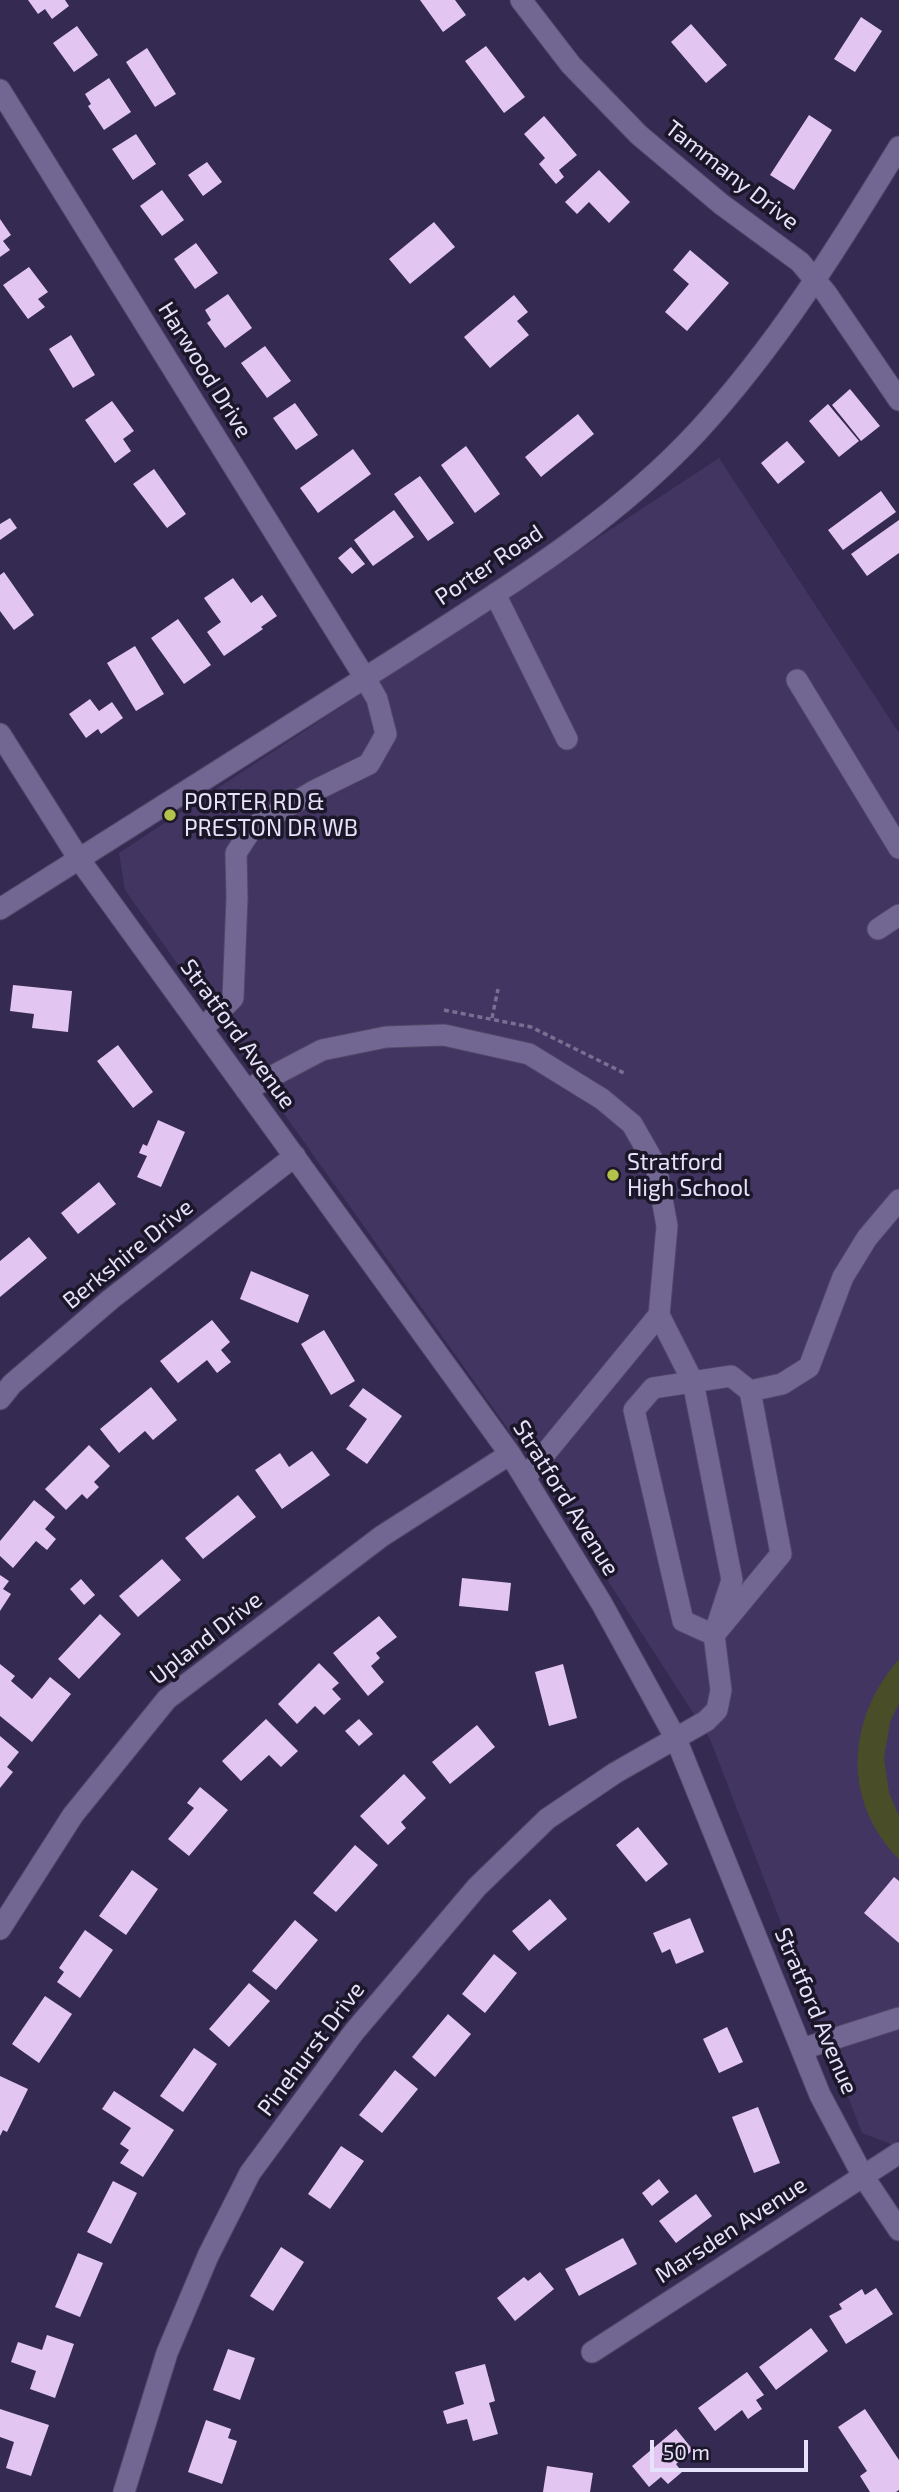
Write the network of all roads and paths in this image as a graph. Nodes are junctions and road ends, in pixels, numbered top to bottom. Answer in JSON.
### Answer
{"nodes":[{"id":1,"x":521,"y":0,"type":"edge"},
{"id":2,"x":0,"y":90,"type":"edge"},
{"id":3,"x":899,"y":147,"type":"edge"},
{"id":4,"x":817,"y":280,"type":"junction"},
{"id":5,"x":899,"y":400,"type":"edge"},
{"id":6,"x":495,"y":594,"type":"junction"},
{"id":7,"x":365,"y":678,"type":"junction"},
{"id":8,"x":797,"y":680,"type":"dead end"},
{"id":9,"x":0,"y":734,"type":"edge"},
{"id":10,"x":568,"y":740,"type":"dead end"},
{"id":11,"x":899,"y":848,"type":"edge"},
{"id":12,"x":79,"y":859,"type":"junction"},
{"id":13,"x":0,"y":909,"type":"edge"},
{"id":14,"x":899,"y":915,"type":"edge"},
{"id":15,"x":878,"y":929,"type":"dead end"},
{"id":16,"x":498,"y":989,"type":"dead end"},
{"id":17,"x":202,"y":1029,"type":"junction"},
{"id":18,"x":486,"y":1045,"type":"junction"},
{"id":19,"x":246,"y":1090,"type":"junction"},
{"id":20,"x":295,"y":1156,"type":"junction"},
{"id":21,"x":899,"y":1200,"type":"edge"},
{"id":22,"x":659,"y":1315,"type":"junction"},
{"id":23,"x":693,"y":1382,"type":"junction"},
{"id":24,"x":750,"y":1391,"type":"junction"},
{"id":25,"x":0,"y":1399,"type":"edge"},
{"id":26,"x":510,"y":1454,"type":"junction"},
{"id":27,"x":525,"y":1478,"type":"junction"},
{"id":28,"x":714,"y":1634,"type":"junction"},
{"id":29,"x":676,"y":1739,"type":"junction"},
{"id":30,"x":0,"y":1929,"type":"edge"},
{"id":31,"x":899,"y":2018,"type":"edge"},
{"id":32,"x":802,"y":2049,"type":"junction"},
{"id":33,"x":899,"y":2153,"type":"edge"},
{"id":34,"x":863,"y":2176,"type":"junction"},
{"id":35,"x":899,"y":2230,"type":"edge"},
{"id":36,"x":592,"y":2352,"type":"dead end"},
{"id":37,"x":124,"y":2492,"type":"edge"}],
"edges":[{"from":1,"to":4,"type":"street","name":"Tammany Drive"},
{"from":2,"to":7,"type":"street","name":"Harwood Drive"},
{"from":3,"to":4,"type":"street","name":"Porter Road"},
{"from":4,"to":5,"type":"street","name":"Tammany Drive"},
{"from":4,"to":6,"type":"street","name":"Porter Road"},
{"from":6,"to":7,"type":"street","name":"Porter Road"},
{"from":6,"to":10,"type":"street"},
{"from":7,"to":12,"type":"street","name":"Porter Road"},
{"from":7,"to":17,"type":"street","name":"Harwood Drive"},
{"from":8,"to":11,"type":"street"},
{"from":9,"to":12,"type":"street","name":"Stratford Avenue"},
{"from":12,"to":13,"type":"street","name":"Porter Road"},
{"from":12,"to":17,"type":"street","name":"Stratford Avenue"},
{"from":14,"to":15,"type":"street"},
{"from":16,"to":18,"type":"path"},
{"from":17,"to":19,"type":"street","name":"Stratford Avenue"},
{"from":18,"to":19,"type":"street"},
{"from":18,"to":22,"type":"street"},
{"from":19,"to":20,"type":"street","name":"Stratford Avenue"},
{"from":20,"to":25,"type":"street","name":"Berkshire Drive"},
{"from":20,"to":26,"type":"street","name":"Stratford Avenue"},
{"from":21,"to":24,"type":"street"},
{"from":22,"to":23,"type":"street"},
{"from":22,"to":27,"type":"street"},
{"from":23,"to":24,"type":"street"},
{"from":23,"to":28,"type":"street"},
{"from":23,"to":28,"type":"street"},
{"from":24,"to":28,"type":"street"},
{"from":26,"to":27,"type":"street","name":"Stratford Avenue"},
{"from":26,"to":30,"type":"street","name":"Upland Drive"},
{"from":27,"to":29,"type":"street","name":"Stratford Avenue"},
{"from":28,"to":29,"type":"street","name":"Pinehurst Drive"},
{"from":29,"to":32,"type":"street","name":"Stratford Avenue"},
{"from":29,"to":37,"type":"street","name":"Pinehurst Drive"},
{"from":31,"to":32,"type":"street"},
{"from":32,"to":34,"type":"street","name":"Stratford Avenue"},
{"from":33,"to":34,"type":"street","name":"Marsden Avenue"},
{"from":34,"to":35,"type":"street","name":"Stratford Avenue"},
{"from":34,"to":36,"type":"street","name":"Marsden Avenue"}]}
